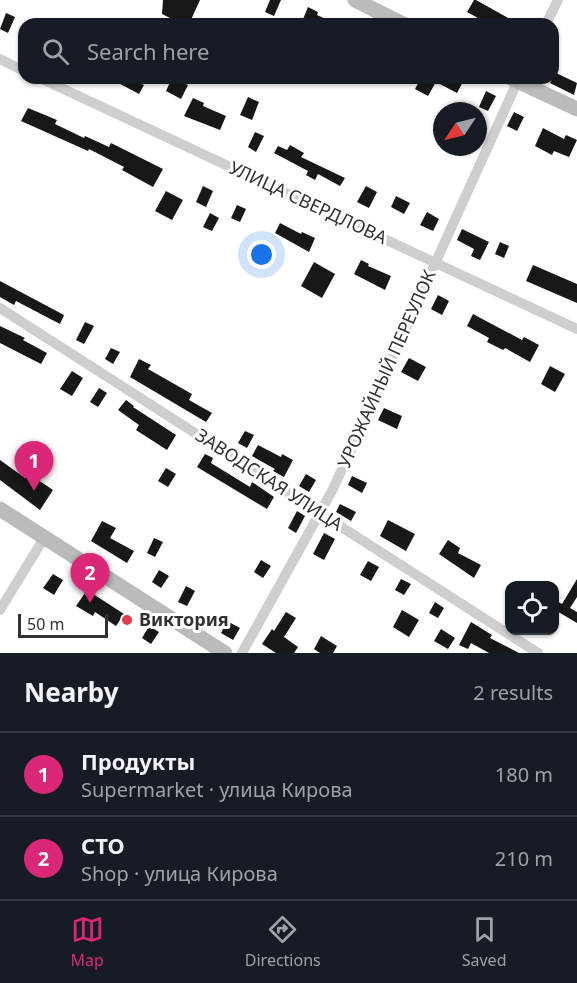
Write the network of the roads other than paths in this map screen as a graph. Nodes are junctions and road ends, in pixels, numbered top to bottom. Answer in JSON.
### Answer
{"nodes":[{"id":1,"x":355,"y":0,"type":"edge"},
{"id":2,"x":558,"y":0,"type":"edge"},
{"id":3,"x":391,"y":18,"type":"edge"},
{"id":4,"x":549,"y":18,"type":"edge"},
{"id":5,"x":0,"y":59,"type":"edge"},
{"id":6,"x":18,"y":68,"type":"edge"},
{"id":7,"x":53,"y":84,"type":"edge"},
{"id":8,"x":514,"y":84,"type":"edge"},
{"id":9,"x":526,"y":84,"type":"edge"},
{"id":10,"x":577,"y":109,"type":"edge"},
{"id":11,"x":435,"y":262,"type":"junction"},
{"id":12,"x":0,"y":308,"type":"edge"},
{"id":13,"x":577,"y":328,"type":"edge"},
{"id":14,"x":0,"y":508,"type":"edge"},
{"id":15,"x":320,"y":512,"type":"junction"},
{"id":16,"x":44,"y":538,"type":"junction"},
{"id":17,"x":0,"y":610,"type":"edge"},
{"id":18,"x":225,"y":653,"type":"edge"},
{"id":19,"x":242,"y":653,"type":"edge"},
{"id":20,"x":538,"y":653,"type":"edge"}],
"edges":[{"from":1,"to":3,"type":"street"},
{"from":2,"to":4,"type":"street"},
{"from":5,"to":6,"type":"street"},
{"from":7,"to":11,"type":"street","name":"УЛИЦА СВЕРДЛОВА"},
{"from":8,"to":11,"type":"street","name":"УРОЖАЙНЫЙ ПЕРЕУЛОК"},
{"from":9,"to":10,"type":"street"},
{"from":11,"to":13,"type":"street","name":"УЛИЦА СВЕРДЛОВА"},
{"from":11,"to":15,"type":"street","name":"УРОЖАЙНЫЙ ПЕРЕУЛОК"},
{"from":12,"to":15,"type":"street","name":"ЗАВОДСКАЯ УЛИЦА"},
{"from":14,"to":16,"type":"street"},
{"from":15,"to":19,"type":"street","name":"УРОЖАЙНЫЙ ПЕРЕУЛОК"},
{"from":15,"to":20,"type":"street","name":"ЗАВОДСКАЯ УЛИЦА"},
{"from":16,"to":17,"type":"street"},
{"from":16,"to":18,"type":"street"}]}
